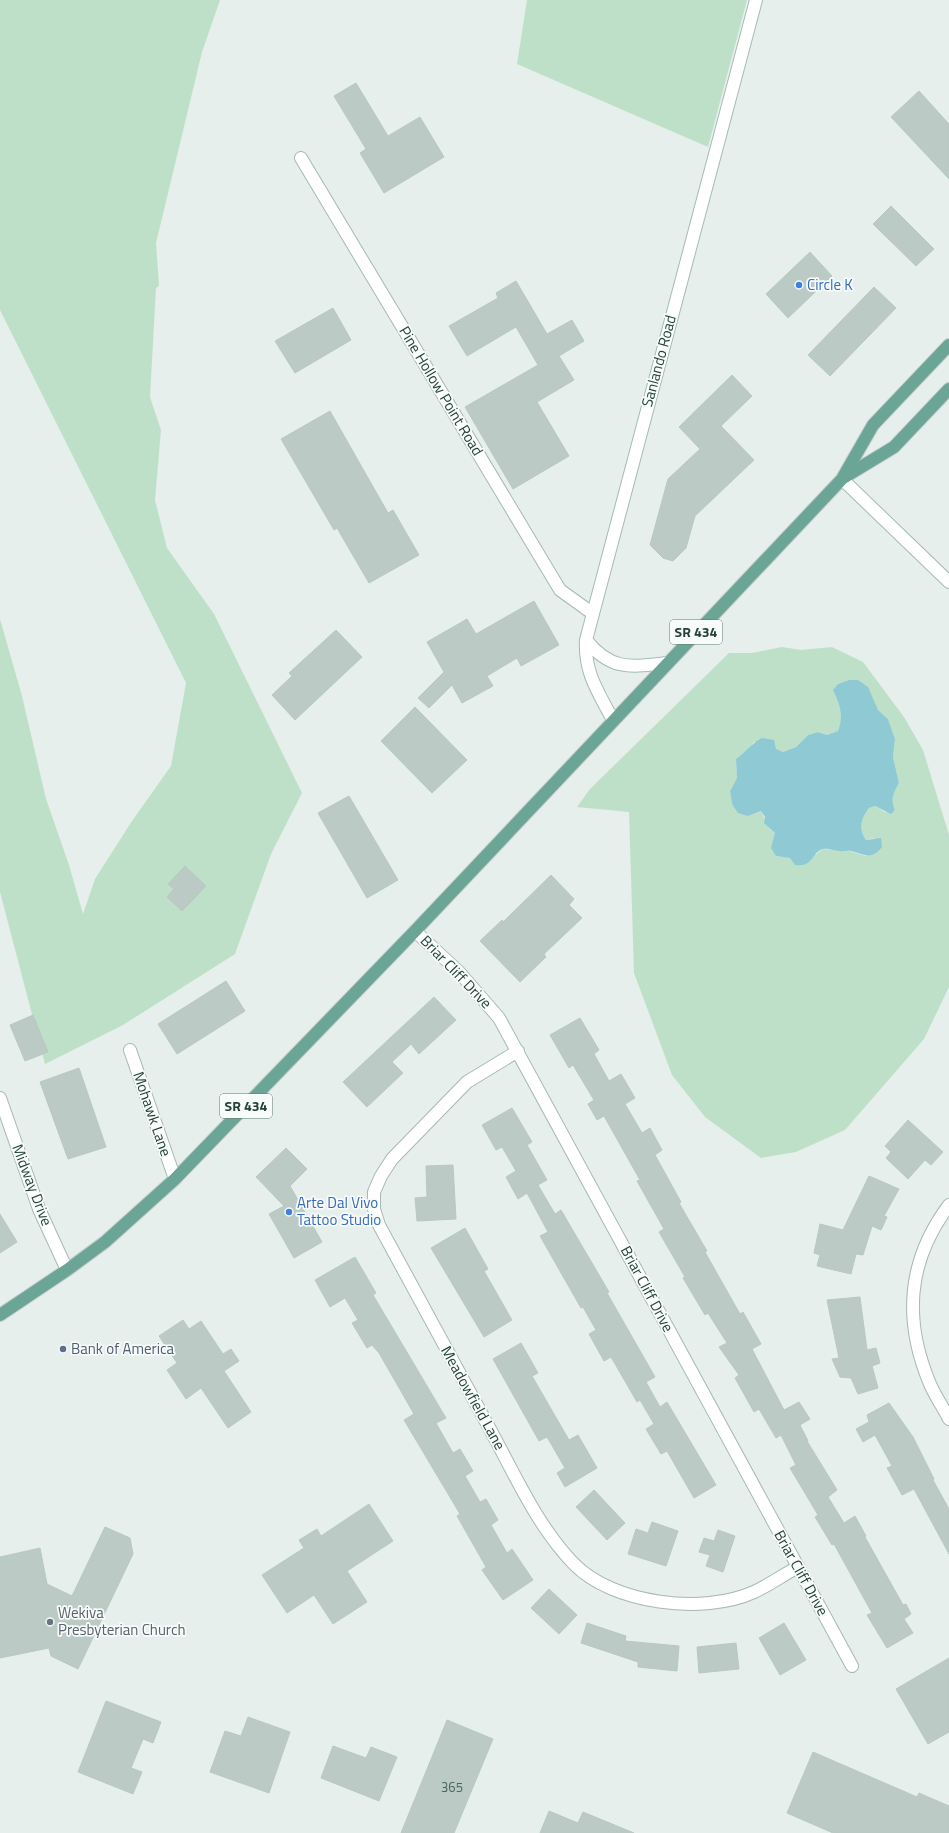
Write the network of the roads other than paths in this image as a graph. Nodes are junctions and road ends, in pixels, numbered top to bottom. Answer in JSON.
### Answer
{"nodes":[{"id":1,"x":756,"y":0,"type":"edge"},
{"id":2,"x":301,"y":158,"type":"dead end"},
{"id":3,"x":949,"y":345,"type":"edge"},
{"id":4,"x":949,"y":389,"type":"edge"},
{"id":5,"x":842,"y":479,"type":"junction"},
{"id":6,"x":949,"y":582,"type":"edge"},
{"id":7,"x":592,"y":613,"type":"junction"},
{"id":8,"x":586,"y":640,"type":"junction"},
{"id":9,"x":667,"y":663,"type":"junction"},
{"id":10,"x":613,"y":720,"type":"junction"},
{"id":11,"x":415,"y":931,"type":"junction"},
{"id":12,"x":130,"y":1050,"type":"dead end"},
{"id":13,"x":518,"y":1051,"type":"junction"},
{"id":14,"x":0,"y":1098,"type":"edge"},
{"id":15,"x":175,"y":1179,"type":"junction"},
{"id":16,"x":949,"y":1205,"type":"edge"},
{"id":17,"x":67,"y":1270,"type":"junction"},
{"id":18,"x":0,"y":1315,"type":"edge"},
{"id":19,"x":949,"y":1419,"type":"edge"},
{"id":20,"x":798,"y":1567,"type":"junction"},
{"id":21,"x":852,"y":1666,"type":"dead end"}],
"edges":[{"from":1,"to":7,"type":"street","name":"Sanlando Road"},
{"from":2,"to":7,"type":"street","name":"Pine Hollow Point Road"},
{"from":3,"to":5,"type":"main road","number":"SR 434"},
{"from":4,"to":5,"type":"main road","number":"SR 434"},
{"from":5,"to":6,"type":"street"},
{"from":5,"to":9,"type":"main road","number":"SR 434"},
{"from":7,"to":8,"type":"street","name":"Sanlando Road"},
{"from":8,"to":9,"type":"street"},
{"from":8,"to":10,"type":"street","name":"Sanlando Road"},
{"from":9,"to":10,"type":"main road","number":"SR 434"},
{"from":10,"to":11,"type":"main road","number":"SR 434"},
{"from":11,"to":13,"type":"street","name":"Briar Cliff Drive"},
{"from":11,"to":15,"type":"main road","number":"SR 434"},
{"from":12,"to":15,"type":"street","name":"Mohawk Lane"},
{"from":13,"to":20,"type":"street","name":"Briar Cliff Drive"},
{"from":13,"to":20,"type":"street","name":"Meadowfield Lane"},
{"from":14,"to":17,"type":"street","name":"Midway Drive"},
{"from":15,"to":17,"type":"main road","number":"SR 434"},
{"from":16,"to":19,"type":"street"},
{"from":17,"to":18,"type":"main road","number":"SR 434"},
{"from":20,"to":21,"type":"street","name":"Briar Cliff Drive"}]}
